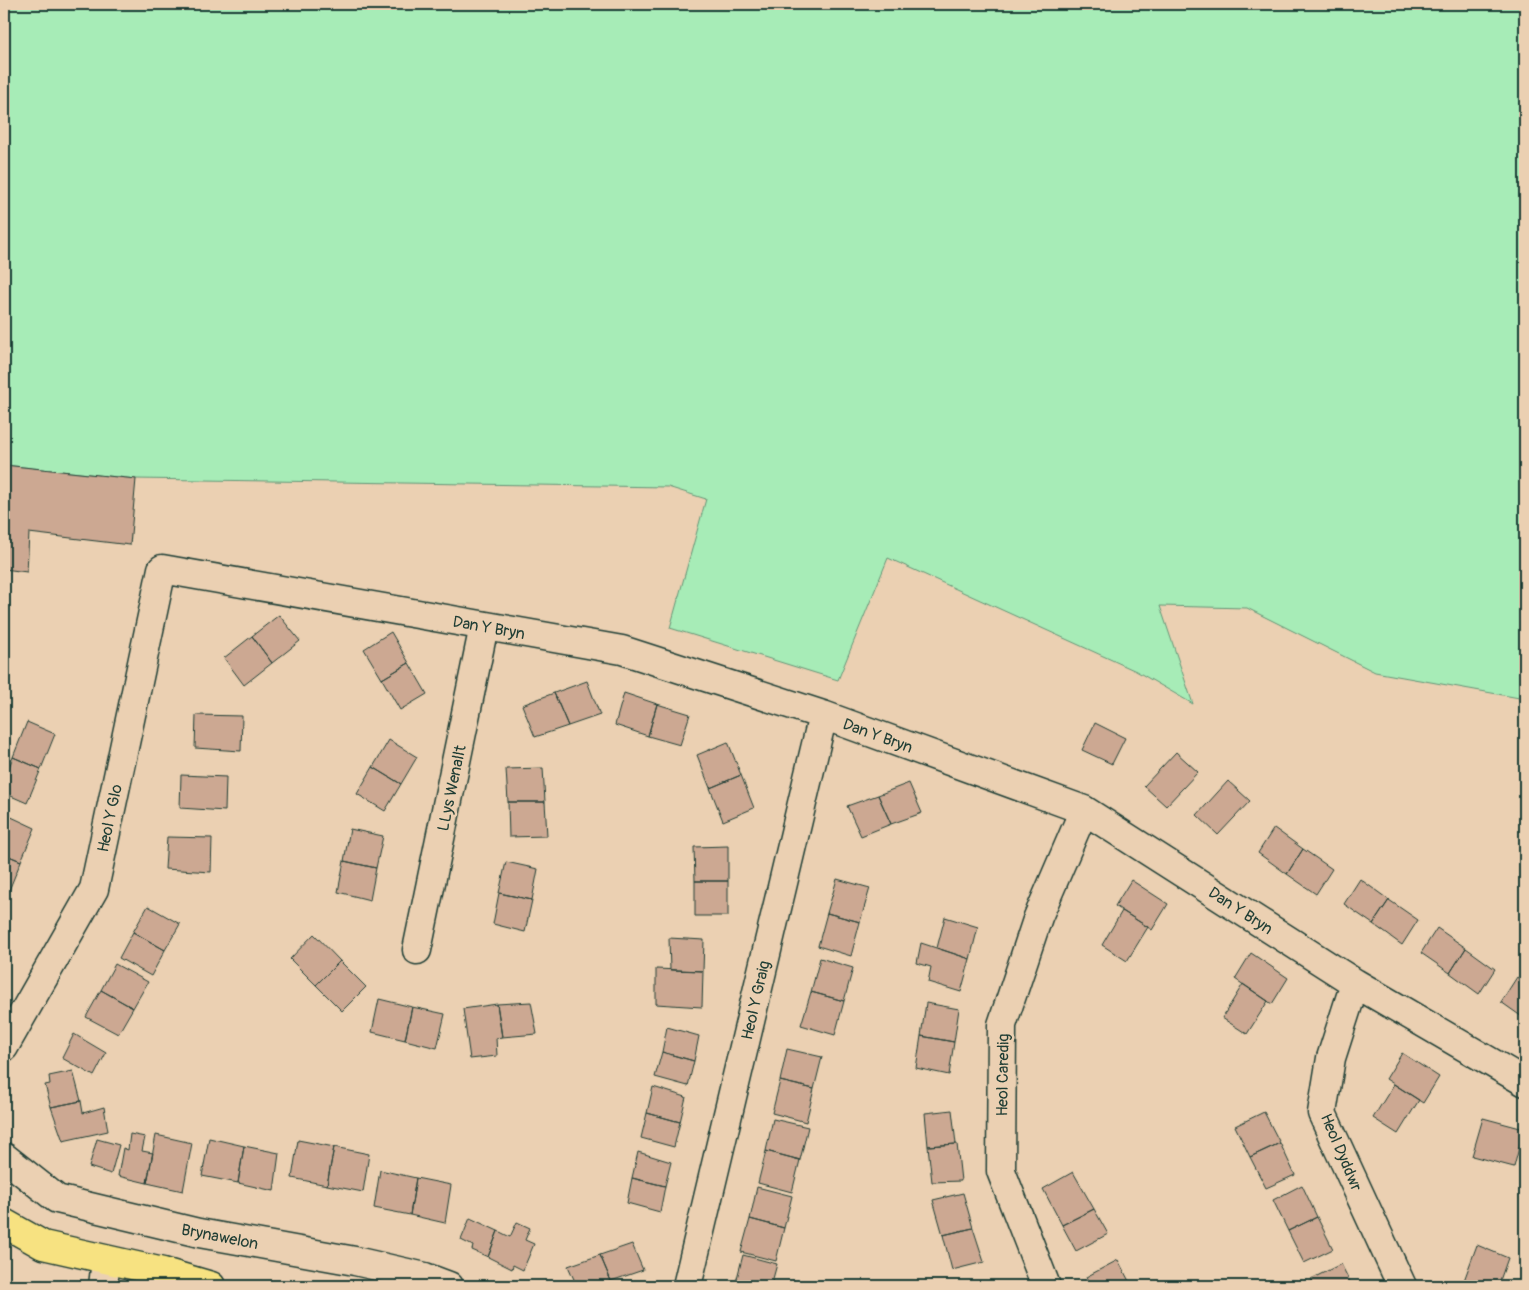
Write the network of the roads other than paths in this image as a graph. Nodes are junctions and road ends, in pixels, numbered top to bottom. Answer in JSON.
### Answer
{"nodes":[{"id":1,"x":162,"y":569,"type":"joint"},
{"id":2,"x":484,"y":626,"type":"junction"},
{"id":3,"x":823,"y":715,"type":"junction"},
{"id":4,"x":1084,"y":810,"type":"junction"},
{"id":5,"x":418,"y":950,"type":"dead end"},
{"id":6,"x":1355,"y":983,"type":"junction"},
{"id":7,"x":4,"y":1047,"type":"edge"},
{"id":8,"x":1525,"y":1082,"type":"edge"},
{"id":9,"x":4,"y":1156,"type":"edge"},
{"id":10,"x":4,"y":1224,"type":"edge"},
{"id":11,"x":106,"y":1260,"type":"junction"},
{"id":12,"x":103,"y":1286,"type":"edge"},
{"id":13,"x":211,"y":1286,"type":"edge"},
{"id":14,"x":449,"y":1286,"type":"edge"},
{"id":15,"x":687,"y":1286,"type":"edge"},
{"id":16,"x":1046,"y":1286,"type":"edge"},
{"id":17,"x":1402,"y":1286,"type":"edge"}],
"edges":[{"from":1,"to":2,"type":"street","name":"Dan Y Bryn"},
{"from":1,"to":7,"type":"street","name":"Heol Y Glo"},
{"from":2,"to":3,"type":"street","name":"Dan Y Bryn"},
{"from":2,"to":5,"type":"street","name":"LLys Wenallt"},
{"from":3,"to":4,"type":"street","name":"Dan Y Bryn"},
{"from":3,"to":15,"type":"street","name":"Heol Y Graig"},
{"from":4,"to":6,"type":"street","name":"Dan Y Bryn"},
{"from":4,"to":16,"type":"street","name":"Heol Caredig"},
{"from":6,"to":8,"type":"street","name":"Dan Y Bryn"},
{"from":6,"to":17,"type":"street","name":"Heol Dyddwr"},
{"from":9,"to":14,"type":"street","name":"Brynawelon"},
{"from":10,"to":11,"type":"main road"},
{"from":11,"to":12,"type":"street"},
{"from":11,"to":13,"type":"main road"}]}
